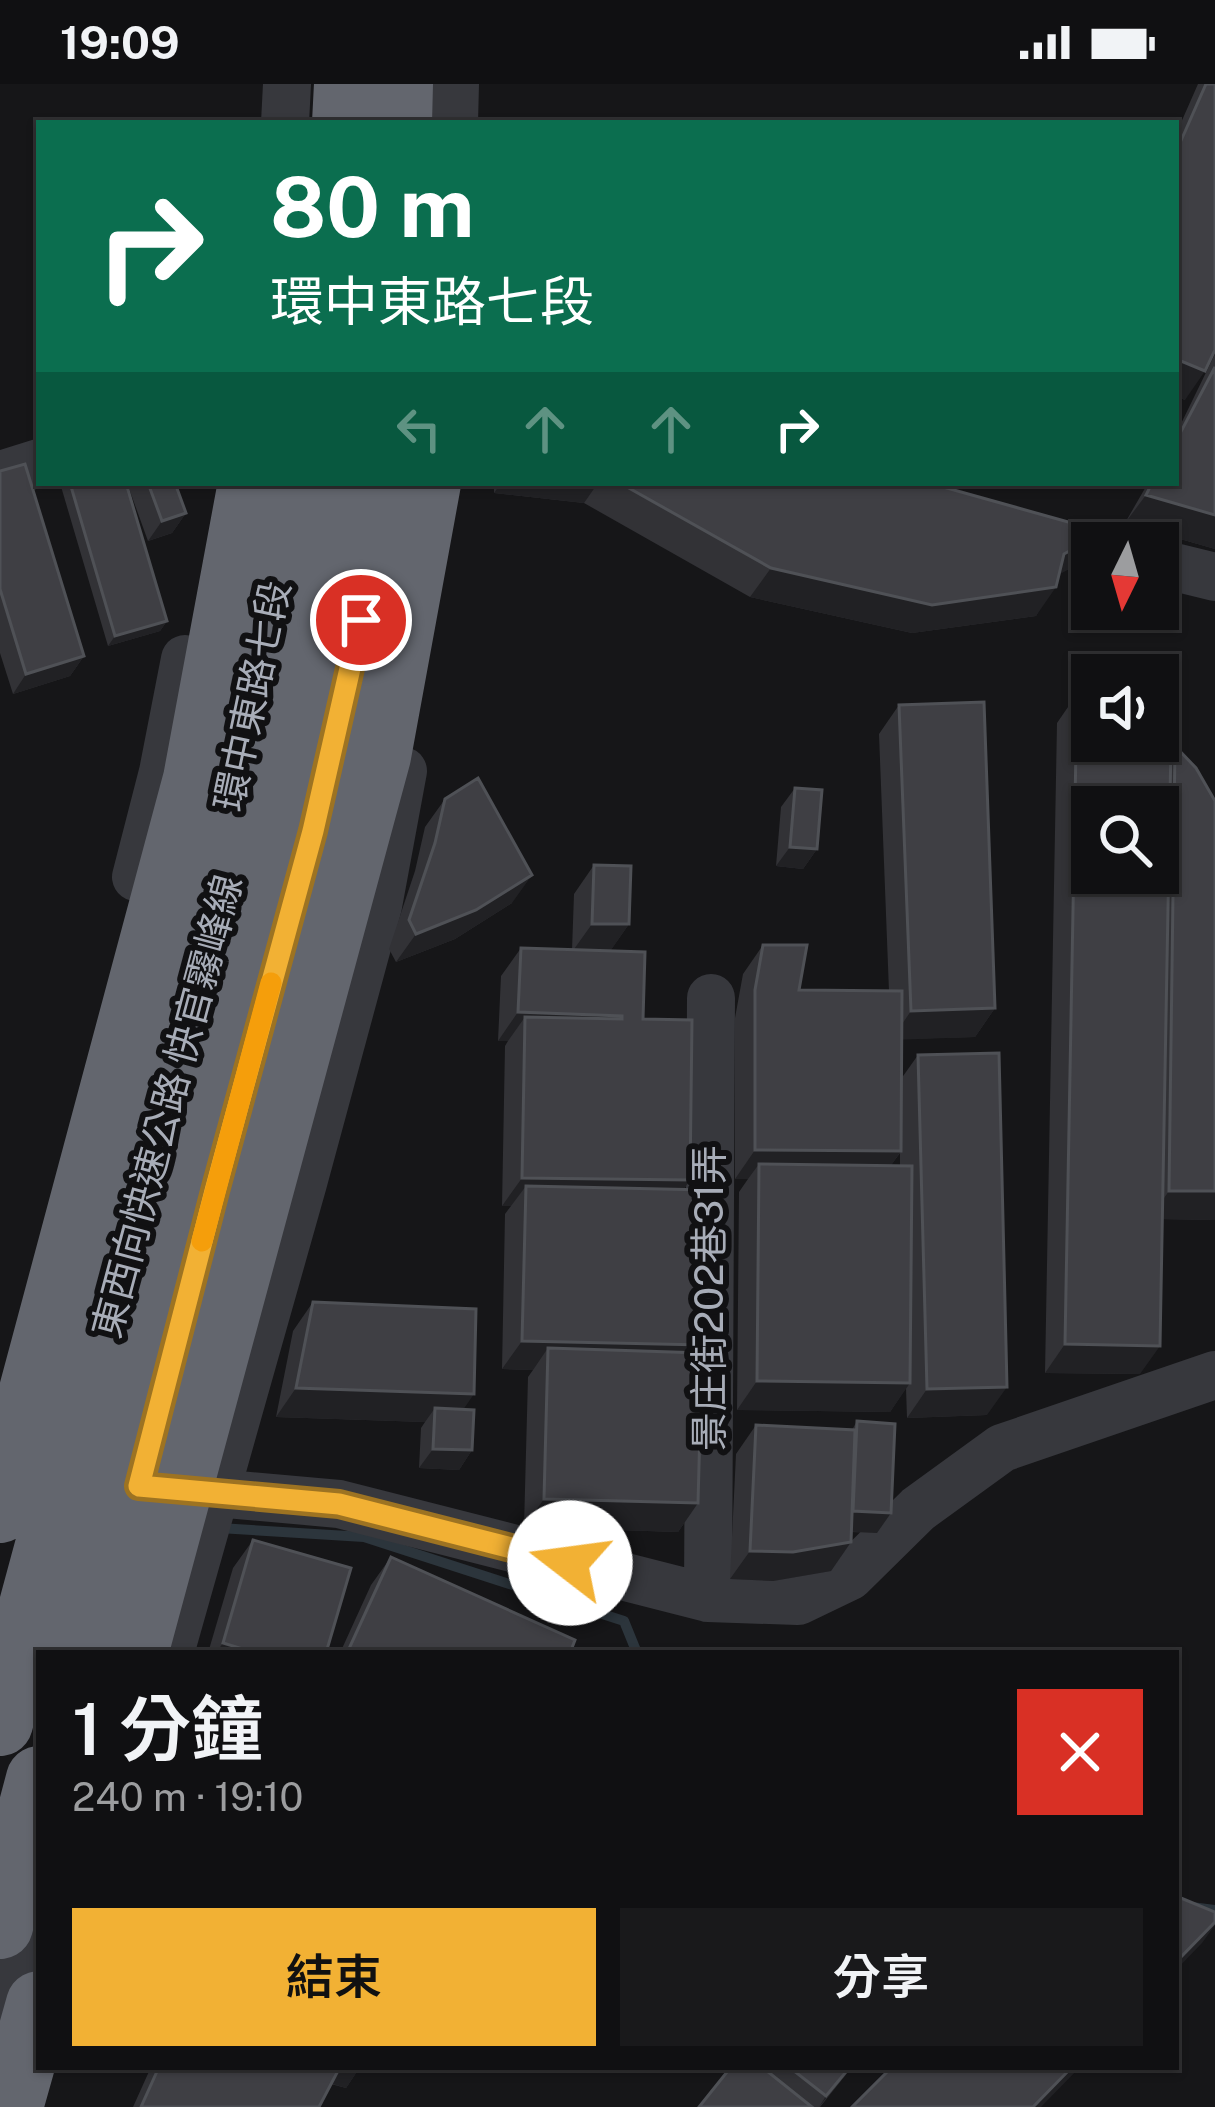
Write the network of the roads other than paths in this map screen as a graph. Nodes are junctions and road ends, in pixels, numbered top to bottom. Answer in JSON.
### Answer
{"nodes":[{"id":1,"x":286,"y":84,"type":"edge"},
{"id":2,"x":347,"y":84,"type":"edge"},
{"id":3,"x":400,"y":84,"type":"edge"},
{"id":4,"x":455,"y":84,"type":"edge"},
{"id":5,"x":284,"y":120,"type":"edge"},
{"id":6,"x":345,"y":120,"type":"edge"},
{"id":7,"x":399,"y":120,"type":"edge"},
{"id":8,"x":454,"y":120,"type":"edge"},
{"id":9,"x":36,"y":464,"type":"edge"},
{"id":10,"x":0,"y":476,"type":"edge"},
{"id":11,"x":218,"y":486,"type":"edge"},
{"id":12,"x":250,"y":486,"type":"edge"},
{"id":13,"x":288,"y":486,"type":"edge"},
{"id":14,"x":308,"y":486,"type":"edge"},
{"id":15,"x":363,"y":486,"type":"edge"},
{"id":16,"x":414,"y":486,"type":"edge"},
{"id":17,"x":427,"y":486,"type":"edge"},
{"id":18,"x":440,"y":486,"type":"edge"},
{"id":19,"x":1179,"y":568,"type":"edge"},
{"id":20,"x":1215,"y":577,"type":"edge"},
{"id":21,"x":711,"y":998,"type":"dead end"},
{"id":22,"x":1215,"y":1375,"type":"edge"},
{"id":23,"x":0,"y":1386,"type":"edge"},
{"id":24,"x":0,"y":1480,"type":"edge"},
{"id":25,"x":216,"y":1491,"type":"junction"},
{"id":26,"x":34,"y":1506,"type":"edge"},
{"id":27,"x":132,"y":1511,"type":"junction"},
{"id":28,"x":708,"y":1598,"type":"junction"},
{"id":29,"x":74,"y":1650,"type":"edge"},
{"id":30,"x":95,"y":1650,"type":"edge"},
{"id":31,"x":136,"y":1650,"type":"edge"},
{"id":32,"x":171,"y":1650,"type":"edge"},
{"id":33,"x":0,"y":1672,"type":"edge"},
{"id":34,"x":0,"y":1723,"type":"edge"},
{"id":35,"x":36,"y":1790,"type":"edge"},
{"id":36,"x":36,"y":1869,"type":"edge"},
{"id":37,"x":0,"y":1926,"type":"edge"},
{"id":38,"x":0,"y":2004,"type":"edge"},
{"id":39,"x":36,"y":2015,"type":"edge"},
{"id":40,"x":50,"y":2070,"type":"edge"},
{"id":41,"x":10,"y":2107,"type":"edge"},
{"id":42,"x":39,"y":2107,"type":"edge"}],
"edges":[{"from":1,"to":5,"type":"street"},
{"from":2,"to":6,"type":"highway"},
{"from":3,"to":7,"type":"highway"},
{"from":4,"to":8,"type":"street"},
{"from":9,"to":10,"type":"street"},
{"from":11,"to":23,"type":"street","name":"環中東路七段"},
{"from":12,"to":26,"type":"highway"},
{"from":13,"to":26,"type":"street","name":"環中東路七段"},
{"from":14,"to":34,"type":"highway","name":"東西向快速公路 快官霧峰線"},
{"from":15,"to":29,"type":"highway","name":"東西向快速公路 快官霧峰線"},
{"from":16,"to":27,"type":"street"},
{"from":17,"to":31,"type":"highway"},
{"from":18,"to":25,"type":"street"},
{"from":19,"to":20,"type":"street"},
{"from":21,"to":28,"type":"street","name":"景庄街202巷31弄"},
{"from":22,"to":28,"type":"street"},
{"from":24,"to":26,"type":"street"},
{"from":25,"to":27,"type":"street"},
{"from":25,"to":28,"type":"street"},
{"from":25,"to":32,"type":"street"},
{"from":26,"to":27,"type":"street"},
{"from":26,"to":33,"type":"street","name":"環中東路七段"},
{"from":27,"to":30,"type":"street"},
{"from":35,"to":37,"type":"highway"},
{"from":36,"to":38,"type":"street"},
{"from":39,"to":41,"type":"highway"},
{"from":40,"to":42,"type":"street"}]}
